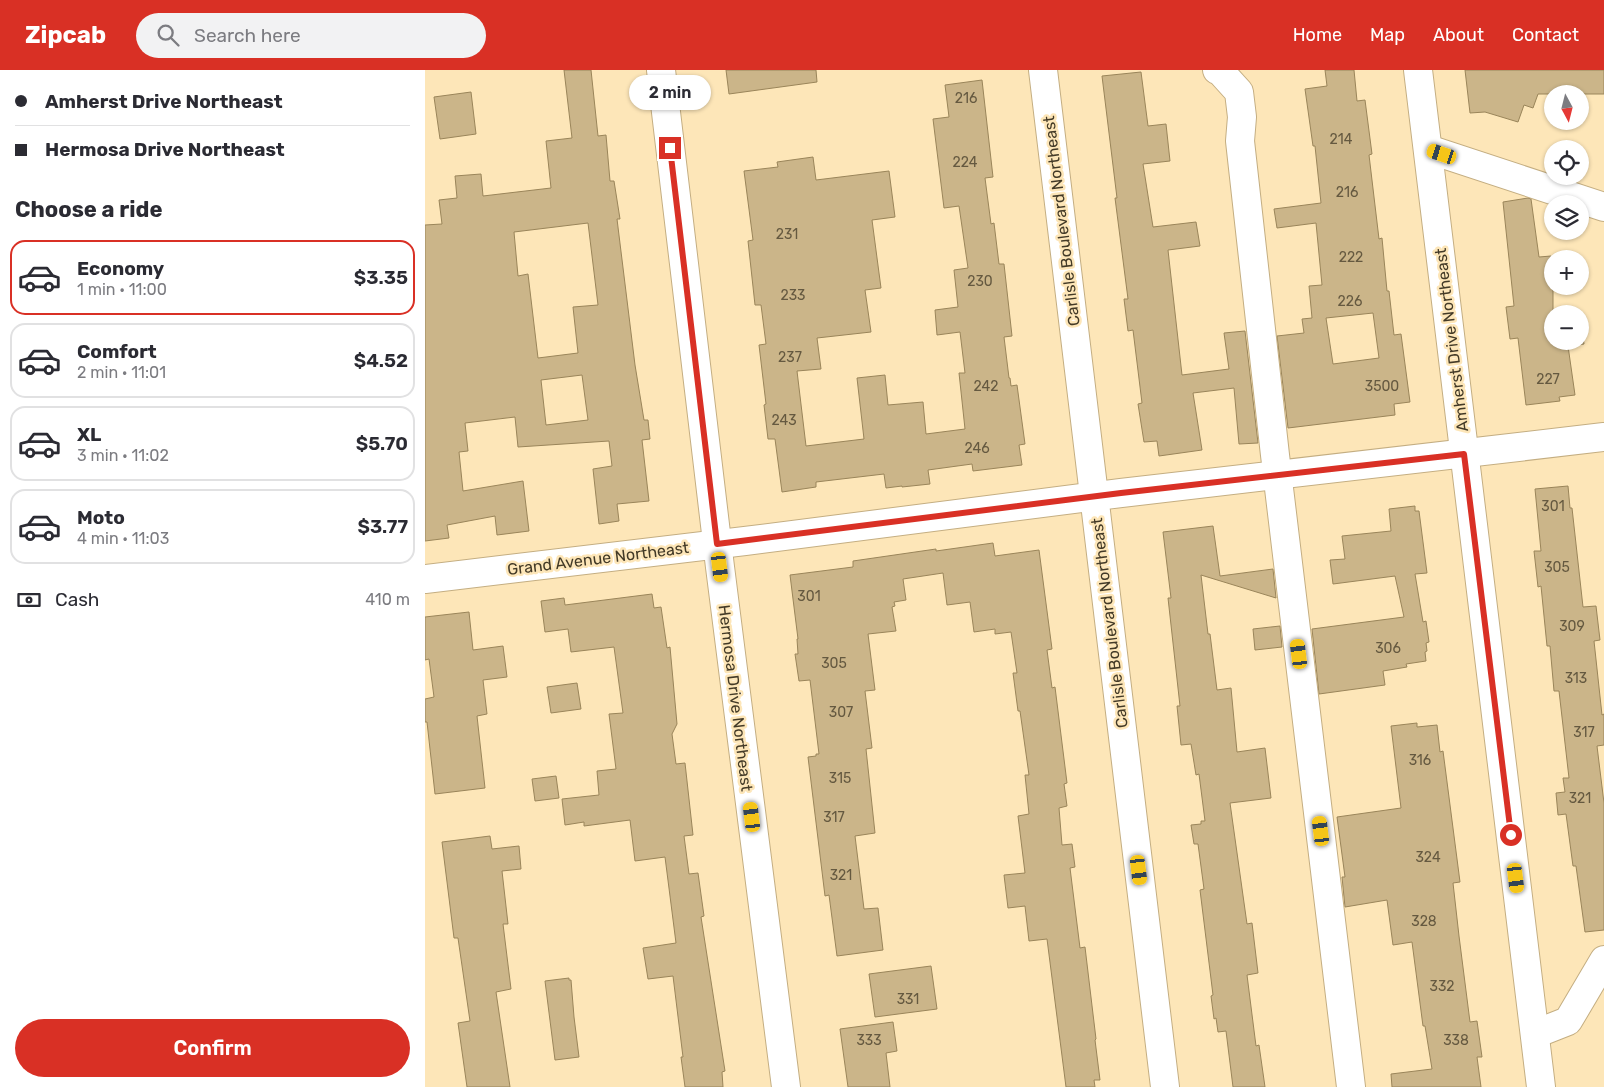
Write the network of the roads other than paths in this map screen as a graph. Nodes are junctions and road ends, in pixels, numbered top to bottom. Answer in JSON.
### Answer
{"nodes":[{"id":1,"x":661,"y":70,"type":"edge"},
{"id":2,"x":1043,"y":70,"type":"edge"},
{"id":3,"x":1217,"y":70,"type":"edge"},
{"id":4,"x":1418,"y":70,"type":"edge"},
{"id":5,"x":1428,"y":150,"type":"junction"},
{"id":6,"x":1604,"y":207,"type":"edge"},
{"id":7,"x":1604,"y":437,"type":"edge"},
{"id":8,"x":1464,"y":454,"type":"junction"},
{"id":9,"x":1278,"y":474,"type":"junction"},
{"id":10,"x":1094,"y":496,"type":"junction"},
{"id":11,"x":717,"y":544,"type":"junction"},
{"id":12,"x":425,"y":579,"type":"edge"},
{"id":13,"x":1604,"y":960,"type":"edge"},
{"id":14,"x":1535,"y":1034,"type":"junction"},
{"id":15,"x":786,"y":1087,"type":"edge"},
{"id":16,"x":1165,"y":1087,"type":"edge"},
{"id":17,"x":1351,"y":1087,"type":"edge"},
{"id":18,"x":1541,"y":1087,"type":"edge"}],
"edges":[{"from":1,"to":11,"type":"street","name":"Hermosa Drive Northeast"},
{"from":2,"to":10,"type":"street","name":"Carlisle Boulevard Northeast"},
{"from":3,"to":9,"type":"street"},
{"from":4,"to":5,"type":"street","name":"Amherst Drive Northeast"},
{"from":5,"to":6,"type":"street"},
{"from":5,"to":8,"type":"street","name":"Amherst Drive Northeast"},
{"from":7,"to":8,"type":"street","name":"Grand Avenue Northeast"},
{"from":8,"to":9,"type":"street","name":"Grand Avenue Northeast"},
{"from":8,"to":14,"type":"street","name":"Amherst Drive Northeast"},
{"from":9,"to":10,"type":"street","name":"Grand Avenue Northeast"},
{"from":9,"to":17,"type":"street"},
{"from":10,"to":11,"type":"street","name":"Grand Avenue Northeast"},
{"from":10,"to":16,"type":"street","name":"Carlisle Boulevard Northeast"},
{"from":11,"to":12,"type":"street","name":"Grand Avenue Northeast"},
{"from":11,"to":15,"type":"street","name":"Hermosa Drive Northeast"},
{"from":13,"to":14,"type":"street"},
{"from":14,"to":18,"type":"street","name":"Amherst Drive Northeast"}]}
